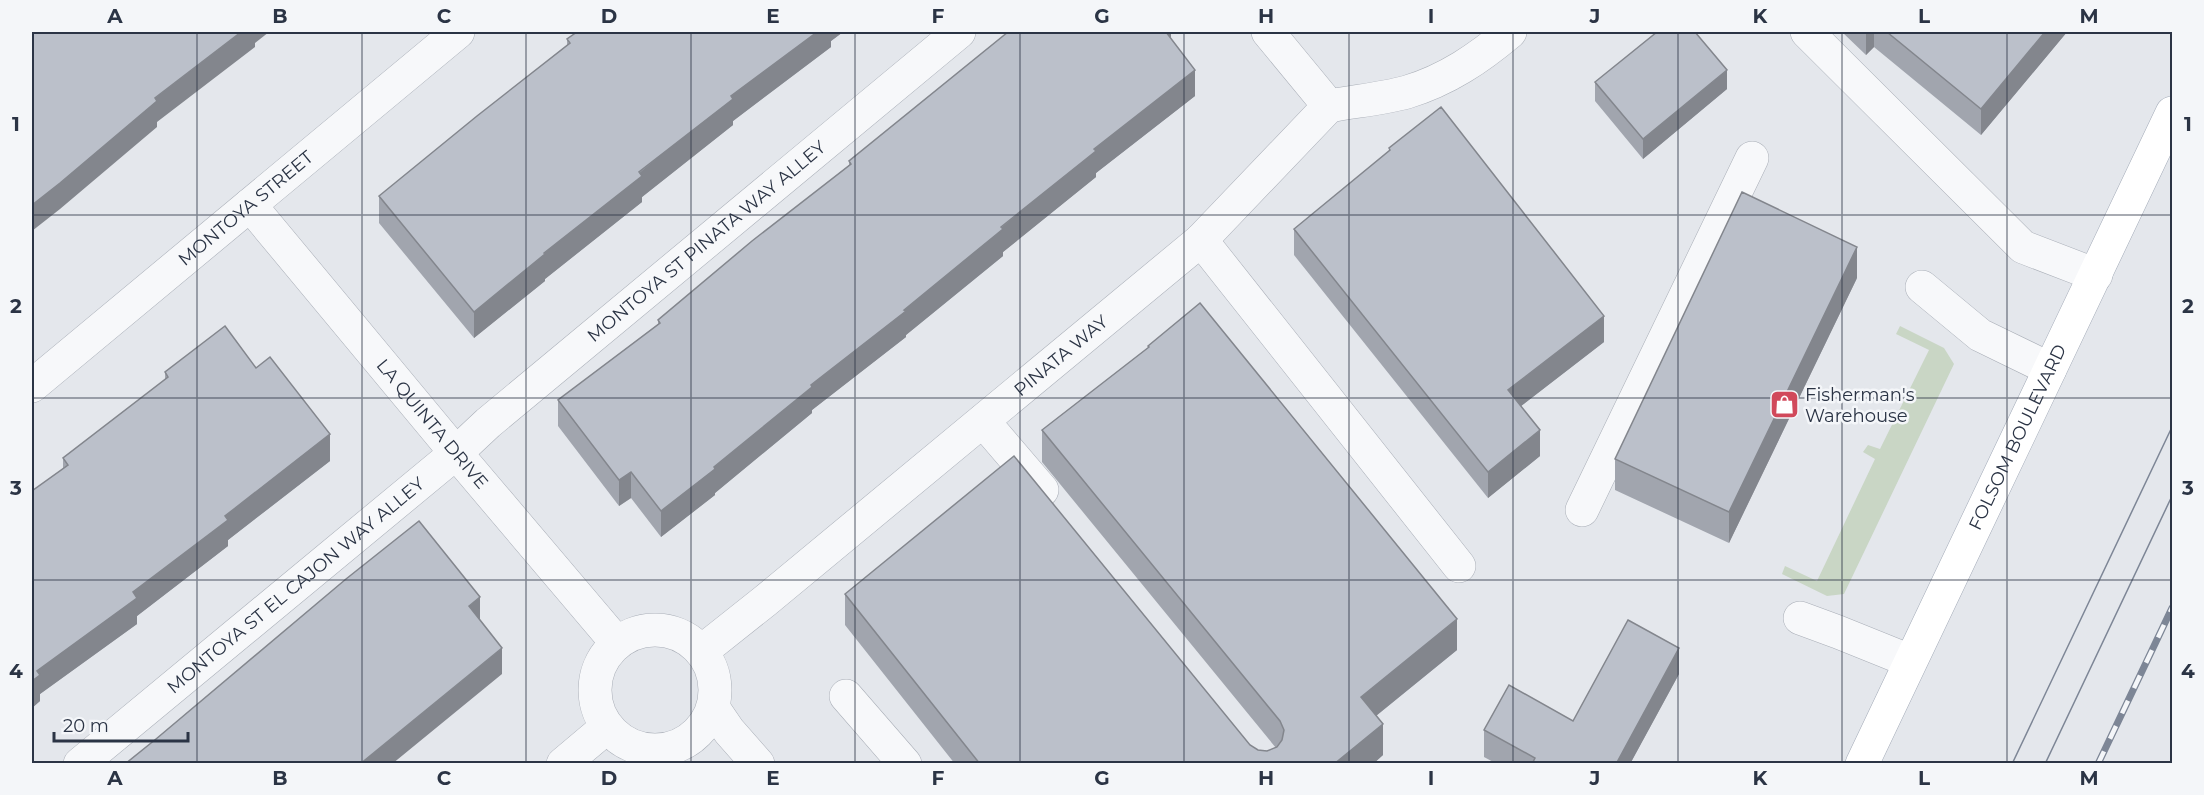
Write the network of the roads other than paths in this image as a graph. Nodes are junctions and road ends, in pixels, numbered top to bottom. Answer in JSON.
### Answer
{"nodes":[{"id":1,"x":458,"y":32,"type":"edge"},
{"id":2,"x":959,"y":32,"type":"edge"},
{"id":3,"x":1268,"y":32,"type":"edge"},
{"id":4,"x":1510,"y":32,"type":"edge"},
{"id":5,"x":1807,"y":32,"type":"edge"},
{"id":6,"x":1329,"y":106,"type":"junction"},
{"id":7,"x":2172,"y":112,"type":"edge"},
{"id":8,"x":1752,"y":158,"type":"dead end"},
{"id":9,"x":250,"y":205,"type":"junction"},
{"id":10,"x":1201,"y":240,"type":"junction"},
{"id":11,"x":2096,"y":274,"type":"junction"},
{"id":12,"x":1922,"y":287,"type":"dead end"},
{"id":13,"x":2050,"y":369,"type":"junction"},
{"id":14,"x":32,"y":386,"type":"edge"},
{"id":15,"x":983,"y":421,"type":"junction"},
{"id":16,"x":456,"y":453,"type":"junction"},
{"id":17,"x":1582,"y":510,"type":"dead end"},
{"id":18,"x":1063,"y":516,"type":"edge"},
{"id":19,"x":1459,"y":566,"type":"dead end"},
{"id":20,"x":1800,"y":618,"type":"dead end"},
{"id":21,"x":617,"y":643,"type":"junction"},
{"id":22,"x":702,"y":651,"type":"junction"},
{"id":23,"x":1910,"y":661,"type":"junction"},
{"id":24,"x":846,"y":696,"type":"dead end"},
{"id":25,"x":714,"y":709,"type":"junction"},
{"id":26,"x":608,"y":727,"type":"junction"},
{"id":27,"x":674,"y":756,"type":"edge"},
{"id":28,"x":80,"y":764,"type":"edge"},
{"id":29,"x":563,"y":764,"type":"edge"},
{"id":30,"x":758,"y":764,"type":"edge"},
{"id":31,"x":905,"y":764,"type":"edge"},
{"id":32,"x":1862,"y":764,"type":"edge"}],
"edges":[{"from":1,"to":9,"type":"street","name":"MONTOYA STREET"},
{"from":2,"to":16,"type":"street","name":"MONTOYA ST PINATA WAY ALLEY"},
{"from":3,"to":6,"type":"street"},
{"from":4,"to":6,"type":"street"},
{"from":5,"to":11,"type":"street"},
{"from":6,"to":10,"type":"street","name":"PINATA WAY"},
{"from":7,"to":11,"type":"main road","name":"FOLSOM BOULEVARD"},
{"from":8,"to":17,"type":"street"},
{"from":9,"to":14,"type":"street","name":"MONTOYA STREET"},
{"from":9,"to":16,"type":"street","name":"LA QUINTA DRIVE"},
{"from":10,"to":15,"type":"street","name":"PINATA WAY"},
{"from":10,"to":19,"type":"street"},
{"from":11,"to":13,"type":"main road","name":"FOLSOM BOULEVARD"},
{"from":12,"to":13,"type":"street"},
{"from":13,"to":23,"type":"main road","name":"FOLSOM BOULEVARD"},
{"from":15,"to":18,"type":"street"},
{"from":15,"to":22,"type":"street","name":"PINATA WAY"},
{"from":16,"to":21,"type":"street","name":"LA QUINTA DRIVE"},
{"from":16,"to":28,"type":"street","name":"MONTOYA ST EL CAJON WAY ALLEY"},
{"from":20,"to":23,"type":"street"},
{"from":21,"to":22,"type":"street"},
{"from":21,"to":26,"type":"street"},
{"from":22,"to":25,"type":"street"},
{"from":23,"to":32,"type":"main road","name":"FOLSOM BOULEVARD"},
{"from":24,"to":31,"type":"street"},
{"from":25,"to":27,"type":"street"},
{"from":25,"to":30,"type":"street"},
{"from":26,"to":27,"type":"street"},
{"from":26,"to":29,"type":"street"}]}
